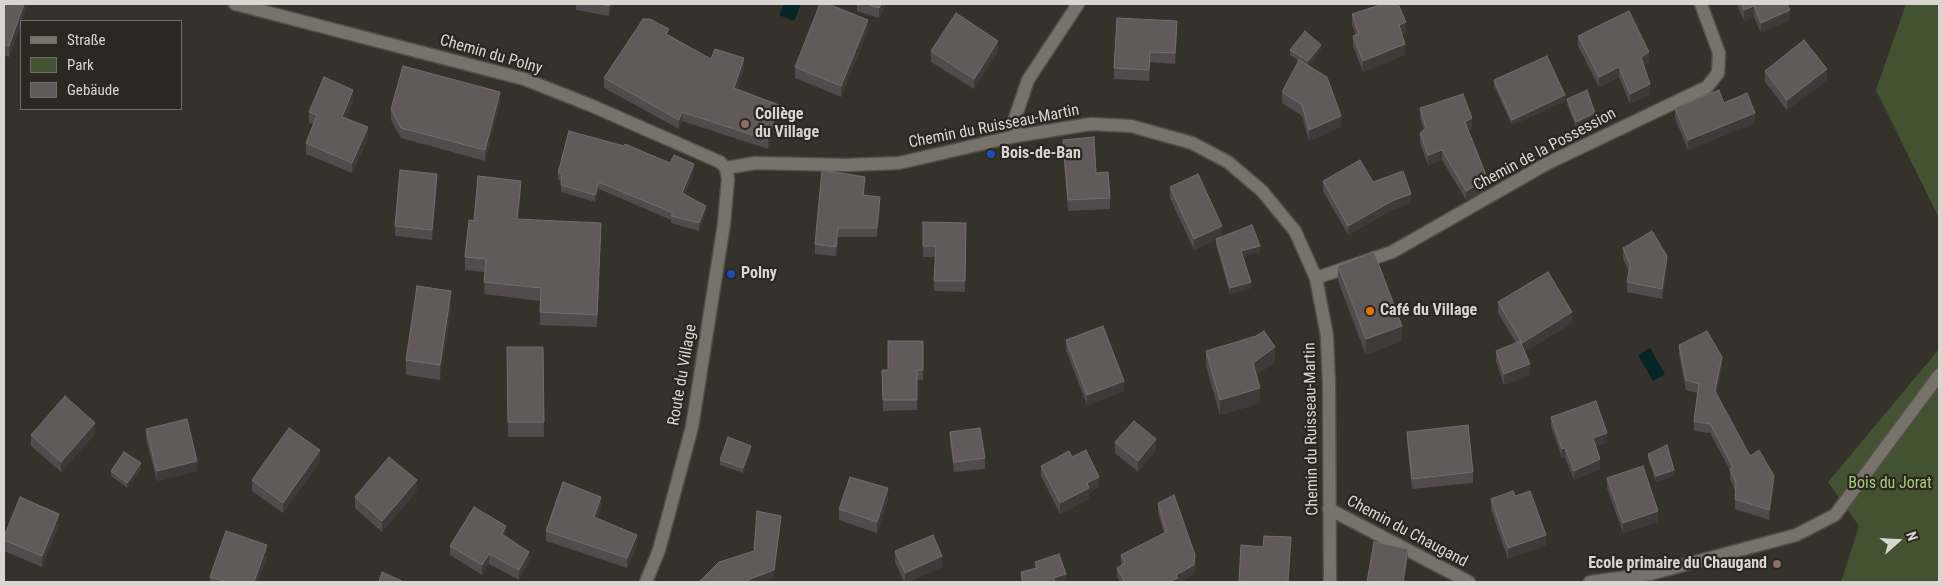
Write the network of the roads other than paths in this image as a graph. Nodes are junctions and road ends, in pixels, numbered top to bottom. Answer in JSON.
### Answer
{"nodes":[{"id":1,"x":235,"y":4,"type":"edge"},
{"id":2,"x":1078,"y":4,"type":"edge"},
{"id":3,"x":1701,"y":4,"type":"edge"},
{"id":4,"x":1016,"y":136,"type":"junction"},
{"id":5,"x":726,"y":168,"type":"junction"},
{"id":6,"x":1316,"y":278,"type":"junction"},
{"id":7,"x":1939,"y":375,"type":"edge"},
{"id":8,"x":1329,"y":509,"type":"junction"},
{"id":9,"x":646,"y":582,"type":"edge"},
{"id":10,"x":1330,"y":582,"type":"edge"},
{"id":11,"x":1469,"y":582,"type":"edge"},
{"id":12,"x":1590,"y":582,"type":"edge"}],
"edges":[{"from":1,"to":5,"type":"street","name":"Chemin du Polny"},
{"from":2,"to":4,"type":"street"},
{"from":3,"to":6,"type":"street","name":"Chemin de la Possession"},
{"from":4,"to":5,"type":"street","name":"Chemin du Ruisseau-Martin"},
{"from":4,"to":6,"type":"street","name":"Chemin du Ruisseau-Martin"},
{"from":5,"to":9,"type":"street","name":"Route du Village"},
{"from":6,"to":8,"type":"street","name":"Chemin du Ruisseau-Martin"},
{"from":7,"to":12,"type":"street"},
{"from":8,"to":10,"type":"street","name":"Chemin du Ruisseau-Martin"},
{"from":8,"to":11,"type":"street","name":"Chemin du Chaugand"}]}
